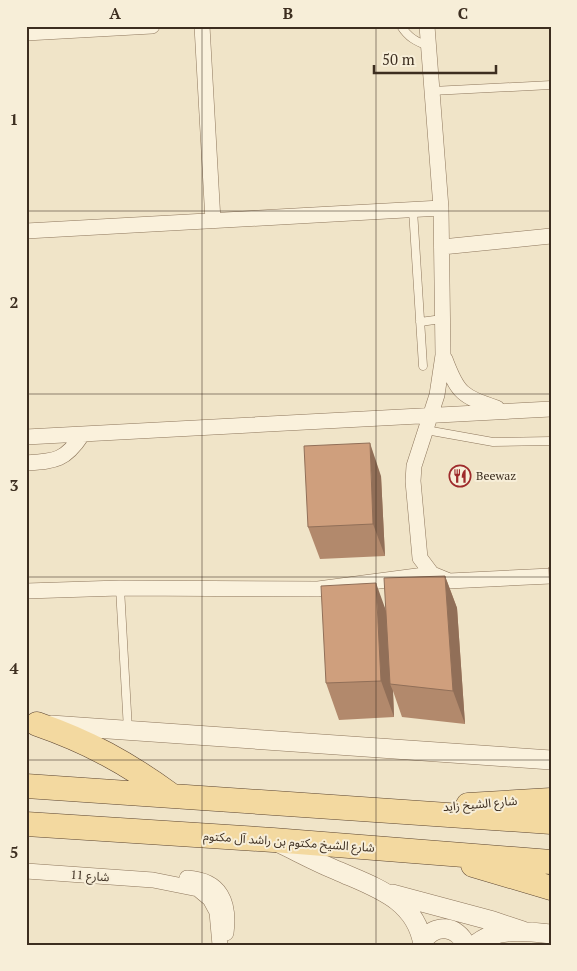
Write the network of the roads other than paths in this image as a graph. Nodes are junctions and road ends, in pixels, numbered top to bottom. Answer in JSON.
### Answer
{"nodes":[{"id":1,"x":152,"y":26,"type":"edge"},
{"id":2,"x":202,"y":26,"type":"edge"},
{"id":3,"x":401,"y":26,"type":"edge"},
{"id":4,"x":427,"y":26,"type":"edge"},
{"id":5,"x":26,"y":33,"type":"edge"},
{"id":6,"x":429,"y":46,"type":"junction"},
{"id":7,"x":551,"y":85,"type":"edge"},
{"id":8,"x":432,"y":91,"type":"junction"},
{"id":9,"x":441,"y":208,"type":"junction"},
{"id":10,"x":413,"y":210,"type":"junction"},
{"id":11,"x":213,"y":221,"type":"junction"},
{"id":12,"x":26,"y":231,"type":"edge"},
{"id":13,"x":551,"y":236,"type":"edge"},
{"id":14,"x":442,"y":247,"type":"junction"},
{"id":15,"x":442,"y":319,"type":"junction"},
{"id":16,"x":420,"y":322,"type":"junction"},
{"id":17,"x":443,"y":356,"type":"junction"},
{"id":18,"x":422,"y":366,"type":"dead end"},
{"id":19,"x":551,"y":409,"type":"edge"},
{"id":20,"x":505,"y":411,"type":"junction"},
{"id":21,"x":431,"y":415,"type":"junction"},
{"id":22,"x":426,"y":430,"type":"junction"},
{"id":23,"x":82,"y":435,"type":"junction"},
{"id":24,"x":26,"y":437,"type":"edge"},
{"id":25,"x":551,"y":441,"type":"edge"},
{"id":26,"x":26,"y":463,"type":"edge"},
{"id":27,"x":432,"y":574,"type":"junction"},
{"id":28,"x":551,"y":576,"type":"edge"},
{"id":29,"x":120,"y":588,"type":"junction"},
{"id":30,"x":26,"y":591,"type":"edge"},
{"id":31,"x":32,"y":724,"type":"edge"},
{"id":32,"x":128,"y":730,"type":"junction"},
{"id":33,"x":551,"y":760,"type":"edge"},
{"id":34,"x":26,"y":786,"type":"edge"},
{"id":35,"x":171,"y":795,"type":"junction"},
{"id":36,"x":551,"y":800,"type":"edge"},
{"id":37,"x":410,"y":812,"type":"junction"},
{"id":38,"x":551,"y":822,"type":"edge"},
{"id":39,"x":26,"y":824,"type":"edge"},
{"id":40,"x":273,"y":840,"type":"junction"},
{"id":41,"x":444,"y":854,"type":"junction"},
{"id":42,"x":551,"y":862,"type":"edge"},
{"id":43,"x":26,"y":871,"type":"edge"},
{"id":44,"x":153,"y":880,"type":"junction"},
{"id":45,"x":551,"y":888,"type":"edge"},
{"id":46,"x":388,"y":893,"type":"junction"},
{"id":47,"x":523,"y":931,"type":"junction"},
{"id":48,"x":551,"y":934,"type":"edge"},
{"id":49,"x":423,"y":943,"type":"edge"},
{"id":50,"x":220,"y":945,"type":"edge"},
{"id":51,"x":225,"y":945,"type":"edge"},
{"id":52,"x":466,"y":945,"type":"edge"},
{"id":53,"x":475,"y":945,"type":"edge"}],
"edges":[{"from":1,"to":5,"type":"street"},
{"from":2,"to":11,"type":"street"},
{"from":3,"to":6,"type":"lane"},
{"from":4,"to":6,"type":"street"},
{"from":6,"to":8,"type":"street"},
{"from":7,"to":8,"type":"lane"},
{"from":8,"to":9,"type":"street"},
{"from":9,"to":10,"type":"street"},
{"from":9,"to":14,"type":"street"},
{"from":10,"to":11,"type":"street"},
{"from":10,"to":16,"type":"lane"},
{"from":11,"to":12,"type":"street"},
{"from":13,"to":14,"type":"street"},
{"from":14,"to":15,"type":"street"},
{"from":15,"to":16,"type":"lane"},
{"from":15,"to":17,"type":"street"},
{"from":16,"to":18,"type":"lane"},
{"from":17,"to":20,"type":"street"},
{"from":17,"to":21,"type":"street"},
{"from":19,"to":20,"type":"street"},
{"from":20,"to":21,"type":"street"},
{"from":21,"to":22,"type":"street"},
{"from":21,"to":23,"type":"street"},
{"from":22,"to":25,"type":"lane"},
{"from":22,"to":27,"type":"street"},
{"from":23,"to":24,"type":"street"},
{"from":23,"to":26,"type":"street"},
{"from":27,"to":28,"type":"street"},
{"from":27,"to":29,"type":"street"},
{"from":29,"to":30,"type":"street"},
{"from":29,"to":32,"type":"lane"},
{"from":31,"to":32,"type":"street"},
{"from":31,"to":35,"type":"main road"},
{"from":32,"to":33,"type":"street"},
{"from":34,"to":35,"type":"main road"},
{"from":35,"to":37,"type":"main road"},
{"from":36,"to":37,"type":"main road","name":"شارع الشيخ زايد"},
{"from":37,"to":38,"type":"main road"},
{"from":39,"to":40,"type":"main road","name":"شارع الشيخ مكتوم بن راشد آل مكتوم"},
{"from":40,"to":41,"type":"main road","name":"شارع الشيخ مكتوم بن راشد آل مكتوم"},
{"from":40,"to":46,"type":"street"},
{"from":41,"to":42,"type":"main road","name":"شارع الشيخ مكتوم بن راشد آل مكتوم"},
{"from":41,"to":45,"type":"main road"},
{"from":43,"to":44,"type":"street","name":"شارع 11"},
{"from":44,"to":50,"type":"street","name":"شارع 11"},
{"from":44,"to":51,"type":"street","name":"شارع 11"},
{"from":46,"to":47,"type":"street"},
{"from":46,"to":49,"type":"street"},
{"from":47,"to":48,"type":"street"},
{"from":47,"to":53,"type":"street"},
{"from":49,"to":52,"type":"street"}]}
